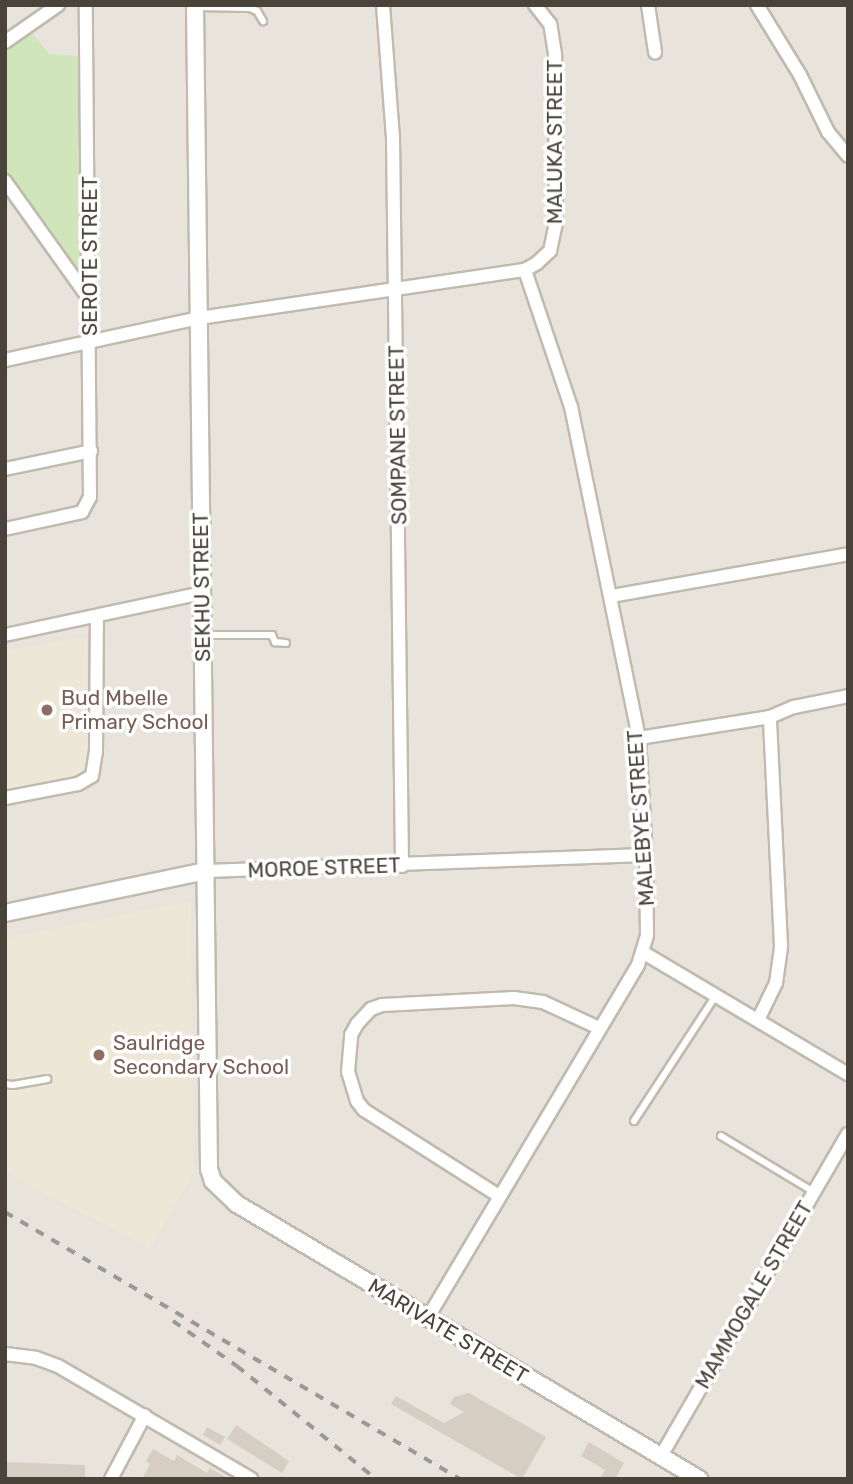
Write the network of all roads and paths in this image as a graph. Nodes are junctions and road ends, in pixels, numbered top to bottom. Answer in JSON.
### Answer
{"nodes":[{"id":1,"x":58,"y":5,"type":"edge"},
{"id":2,"x":86,"y":5,"type":"edge"},
{"id":3,"x":383,"y":5,"type":"edge"},
{"id":4,"x":535,"y":5,"type":"edge"},
{"id":5,"x":648,"y":5,"type":"edge"},
{"id":6,"x":757,"y":5,"type":"edge"},
{"id":7,"x":195,"y":6,"type":"edge"},
{"id":8,"x":263,"y":21,"type":"dead end"},
{"id":9,"x":5,"y":42,"type":"edge"},
{"id":10,"x":655,"y":52,"type":"dead end"},
{"id":11,"x":848,"y":156,"type":"edge"},
{"id":12,"x":5,"y":181,"type":"edge"},
{"id":13,"x":525,"y":270,"type":"junction"},
{"id":14,"x":396,"y":288,"type":"junction"},
{"id":15,"x":90,"y":300,"type":"junction"},
{"id":16,"x":199,"y":318,"type":"junction"},
{"id":17,"x":90,"y":342,"type":"junction"},
{"id":18,"x":5,"y":360,"type":"edge"},
{"id":19,"x":91,"y":451,"type":"junction"},
{"id":20,"x":5,"y":469,"type":"edge"},
{"id":21,"x":5,"y":529,"type":"edge"},
{"id":22,"x":848,"y":554,"type":"edge"},
{"id":23,"x":202,"y":593,"type":"junction"},
{"id":24,"x":611,"y":596,"type":"junction"},
{"id":25,"x":97,"y":616,"type":"junction"},
{"id":26,"x":5,"y":635,"type":"edge"},
{"id":27,"x":203,"y":635,"type":"junction"},
{"id":28,"x":286,"y":643,"type":"dead end"},
{"id":29,"x":848,"y":696,"type":"edge"},
{"id":30,"x":769,"y":717,"type":"junction"},
{"id":31,"x":639,"y":738,"type":"junction"},
{"id":32,"x":5,"y":798,"type":"edge"},
{"id":33,"x":646,"y":855,"type":"junction"},
{"id":34,"x":402,"y":866,"type":"junction"},
{"id":35,"x":206,"y":871,"type":"junction"},
{"id":36,"x":5,"y":913,"type":"edge"},
{"id":37,"x":644,"y":953,"type":"junction"},
{"id":38,"x":716,"y":995,"type":"junction"},
{"id":39,"x":758,"y":1020,"type":"junction"},
{"id":40,"x":598,"y":1028,"type":"junction"},
{"id":41,"x":848,"y":1074,"type":"edge"},
{"id":42,"x":47,"y":1079,"type":"dead end"},
{"id":43,"x":5,"y":1084,"type":"edge"},
{"id":44,"x":634,"y":1121,"type":"dead end"},
{"id":45,"x":720,"y":1136,"type":"dead end"},
{"id":46,"x":846,"y":1140,"type":"edge"},
{"id":47,"x":209,"y":1169,"type":"joint"},
{"id":48,"x":814,"y":1192,"type":"junction"},
{"id":49,"x":499,"y":1196,"type":"junction"},
{"id":50,"x":427,"y":1319,"type":"junction"},
{"id":51,"x":5,"y":1354,"type":"edge"},
{"id":52,"x":145,"y":1415,"type":"junction"},
{"id":53,"x":661,"y":1456,"type":"junction"},
{"id":54,"x":111,"y":1479,"type":"edge"},
{"id":55,"x":251,"y":1479,"type":"edge"},
{"id":56,"x":699,"y":1479,"type":"edge"}],
"edges":[{"from":1,"to":9,"type":"street"},
{"from":2,"to":15,"type":"street","name":"SEROTE STREET"},
{"from":3,"to":14,"type":"street","name":"SOMPANE STREET"},
{"from":4,"to":13,"type":"street","name":"MALUKA STREET"},
{"from":5,"to":10,"type":"street"},
{"from":6,"to":11,"type":"street"},
{"from":7,"to":8,"type":"lane"},
{"from":7,"to":16,"type":"street","name":"SEKHU STREET"},
{"from":12,"to":15,"type":"street"},
{"from":13,"to":14,"type":"street"},
{"from":13,"to":24,"type":"street","name":"MALEBYE STREET"},
{"from":14,"to":16,"type":"street"},
{"from":14,"to":34,"type":"street","name":"SOMPANE STREET"},
{"from":15,"to":17,"type":"street","name":"SEROTE STREET"},
{"from":16,"to":17,"type":"street"},
{"from":16,"to":23,"type":"street","name":"SEKHU STREET"},
{"from":17,"to":18,"type":"street"},
{"from":17,"to":19,"type":"street","name":"SEROTE STREET"},
{"from":19,"to":20,"type":"street"},
{"from":19,"to":21,"type":"street","name":"SEROTE STREET"},
{"from":22,"to":24,"type":"street"},
{"from":23,"to":25,"type":"street"},
{"from":23,"to":27,"type":"street","name":"SEKHU STREET"},
{"from":24,"to":31,"type":"street","name":"MALEBYE STREET"},
{"from":25,"to":26,"type":"street"},
{"from":25,"to":32,"type":"street"},
{"from":27,"to":28,"type":"lane"},
{"from":27,"to":35,"type":"street","name":"SEKHU STREET"},
{"from":29,"to":30,"type":"street"},
{"from":30,"to":31,"type":"street"},
{"from":30,"to":39,"type":"street"},
{"from":31,"to":33,"type":"street","name":"MALEBYE STREET"},
{"from":33,"to":34,"type":"street","name":"MOROE STREET"},
{"from":33,"to":37,"type":"street","name":"MALEBYE STREET"},
{"from":34,"to":35,"type":"street","name":"MOROE STREET"},
{"from":35,"to":36,"type":"street","name":"MOROE STREET"},
{"from":35,"to":47,"type":"street","name":"SEKHU STREET"},
{"from":37,"to":38,"type":"street"},
{"from":37,"to":40,"type":"street","name":"MALEBYE STREET"},
{"from":38,"to":39,"type":"street"},
{"from":38,"to":44,"type":"lane"},
{"from":39,"to":41,"type":"street"},
{"from":40,"to":49,"type":"street","name":"MALEBYE STREET"},
{"from":40,"to":49,"type":"street"},
{"from":42,"to":43,"type":"lane"},
{"from":45,"to":48,"type":"lane"},
{"from":46,"to":48,"type":"street","name":"MAMMOGALE STREET"},
{"from":47,"to":50,"type":"street","name":"MARIVATE STREET"},
{"from":48,"to":53,"type":"street","name":"MAMMOGALE STREET"},
{"from":49,"to":50,"type":"street","name":"MALEBYE STREET"},
{"from":50,"to":53,"type":"street","name":"MARIVATE STREET"},
{"from":51,"to":52,"type":"street"},
{"from":52,"to":54,"type":"street"},
{"from":52,"to":55,"type":"street"},
{"from":53,"to":56,"type":"street","name":"MARIVATE STREET"}]}
